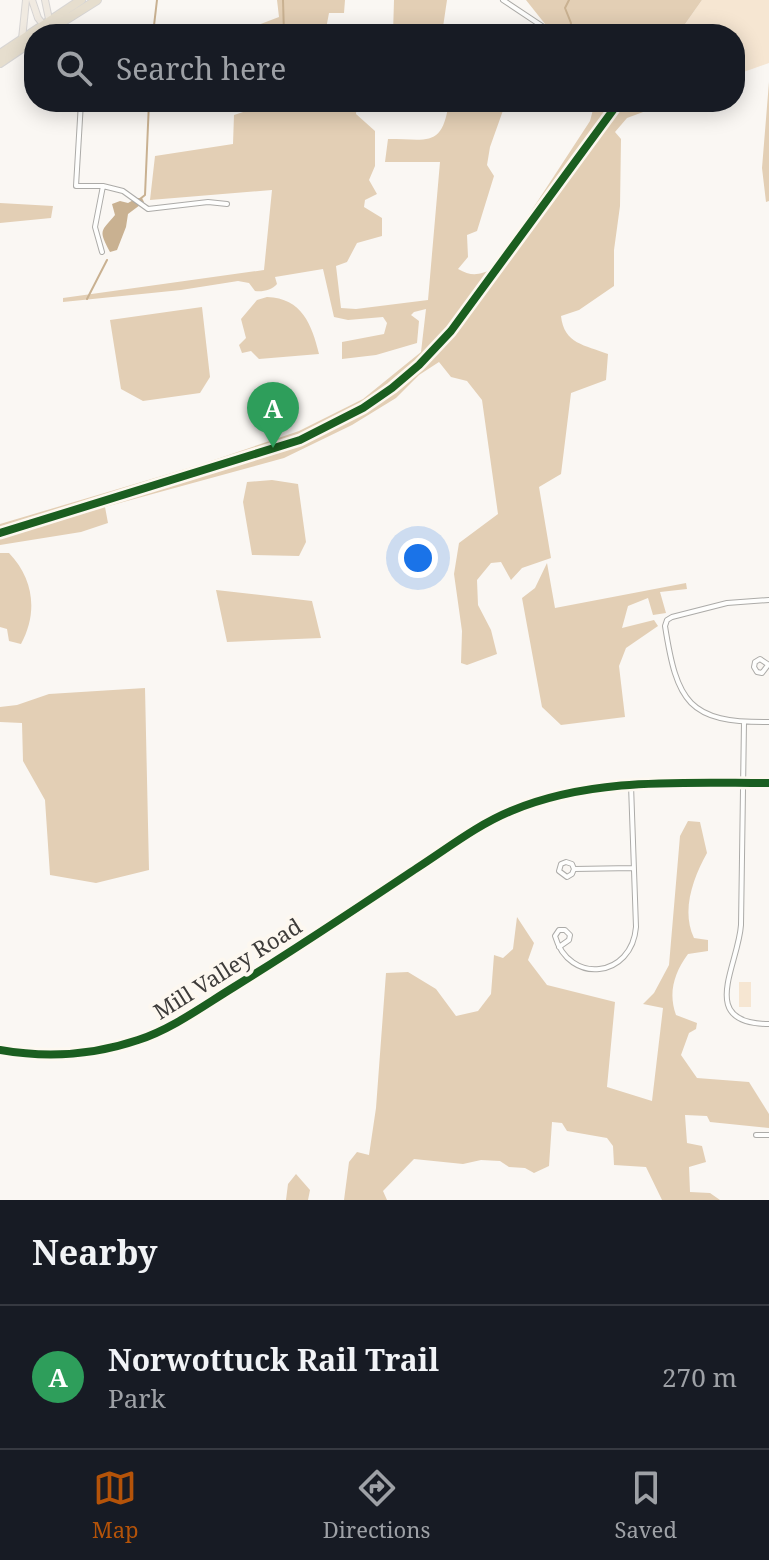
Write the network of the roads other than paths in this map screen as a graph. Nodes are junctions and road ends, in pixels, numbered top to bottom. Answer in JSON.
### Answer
{"nodes":[{"id":1,"x":29,"y":0,"type":"edge"},
{"id":2,"x":45,"y":0,"type":"edge"},
{"id":3,"x":81,"y":0,"type":"edge"},
{"id":4,"x":97,"y":0,"type":"edge"},
{"id":5,"x":503,"y":0,"type":"edge"},
{"id":6,"x":25,"y":24,"type":"edge"},
{"id":7,"x":44,"y":24,"type":"edge"},
{"id":8,"x":48,"y":24,"type":"edge"},
{"id":9,"x":55,"y":24,"type":"edge"},
{"id":10,"x":59,"y":24,"type":"edge"},
{"id":11,"x":539,"y":24,"type":"edge"},
{"id":12,"x":24,"y":28,"type":"edge"},
{"id":13,"x":22,"y":39,"type":"joint"},
{"id":14,"x":24,"y":47,"type":"edge"},
{"id":15,"x":0,"y":54,"type":"edge"},
{"id":16,"x":0,"y":63,"type":"edge"},
{"id":17,"x":80,"y":112,"type":"edge"},
{"id":18,"x":103,"y":186,"type":"junction"},
{"id":19,"x":227,"y":204,"type":"dead end"},
{"id":20,"x":102,"y":252,"type":"dead end"},
{"id":21,"x":769,"y":600,"type":"edge"},
{"id":22,"x":744,"y":722,"type":"junction"},
{"id":23,"x":769,"y":722,"type":"edge"},
{"id":24,"x":744,"y":783,"type":"junction"},
{"id":25,"x":769,"y":783,"type":"edge"},
{"id":26,"x":631,"y":785,"type":"junction"},
{"id":27,"x":634,"y":868,"type":"junction"},
{"id":28,"x":574,"y":869,"type":"dead end"},
{"id":29,"x":559,"y":947,"type":"junction"},
{"id":30,"x":769,"y":1024,"type":"edge"},
{"id":31,"x":0,"y":1050,"type":"edge"},
{"id":32,"x":756,"y":1135,"type":"dead end"},
{"id":33,"x":769,"y":1135,"type":"edge"}],
"edges":[{"from":1,"to":6,"type":"main road"},
{"from":1,"to":7,"type":"main road"},
{"from":2,"to":8,"type":"main road"},
{"from":3,"to":9,"type":"highway"},
{"from":4,"to":10,"type":"highway"},
{"from":5,"to":11,"type":"street"},
{"from":12,"to":13,"type":"main road"},
{"from":13,"to":15,"type":"highway"},
{"from":14,"to":16,"type":"highway"},
{"from":17,"to":18,"type":"street"},
{"from":18,"to":19,"type":"street"},
{"from":18,"to":20,"type":"street"},
{"from":21,"to":22,"type":"street"},
{"from":22,"to":23,"type":"street"},
{"from":22,"to":24,"type":"street"},
{"from":24,"to":25,"type":"street","name":"Mill Valley Road"},
{"from":24,"to":26,"type":"street","name":"Mill Valley Road"},
{"from":24,"to":30,"type":"street"},
{"from":26,"to":27,"type":"street"},
{"from":26,"to":31,"type":"street","name":"Mill Valley Road"},
{"from":27,"to":28,"type":"street"},
{"from":27,"to":29,"type":"street"},
{"from":29,"to":29,"type":"street"},
{"from":32,"to":33,"type":"street"}]}
